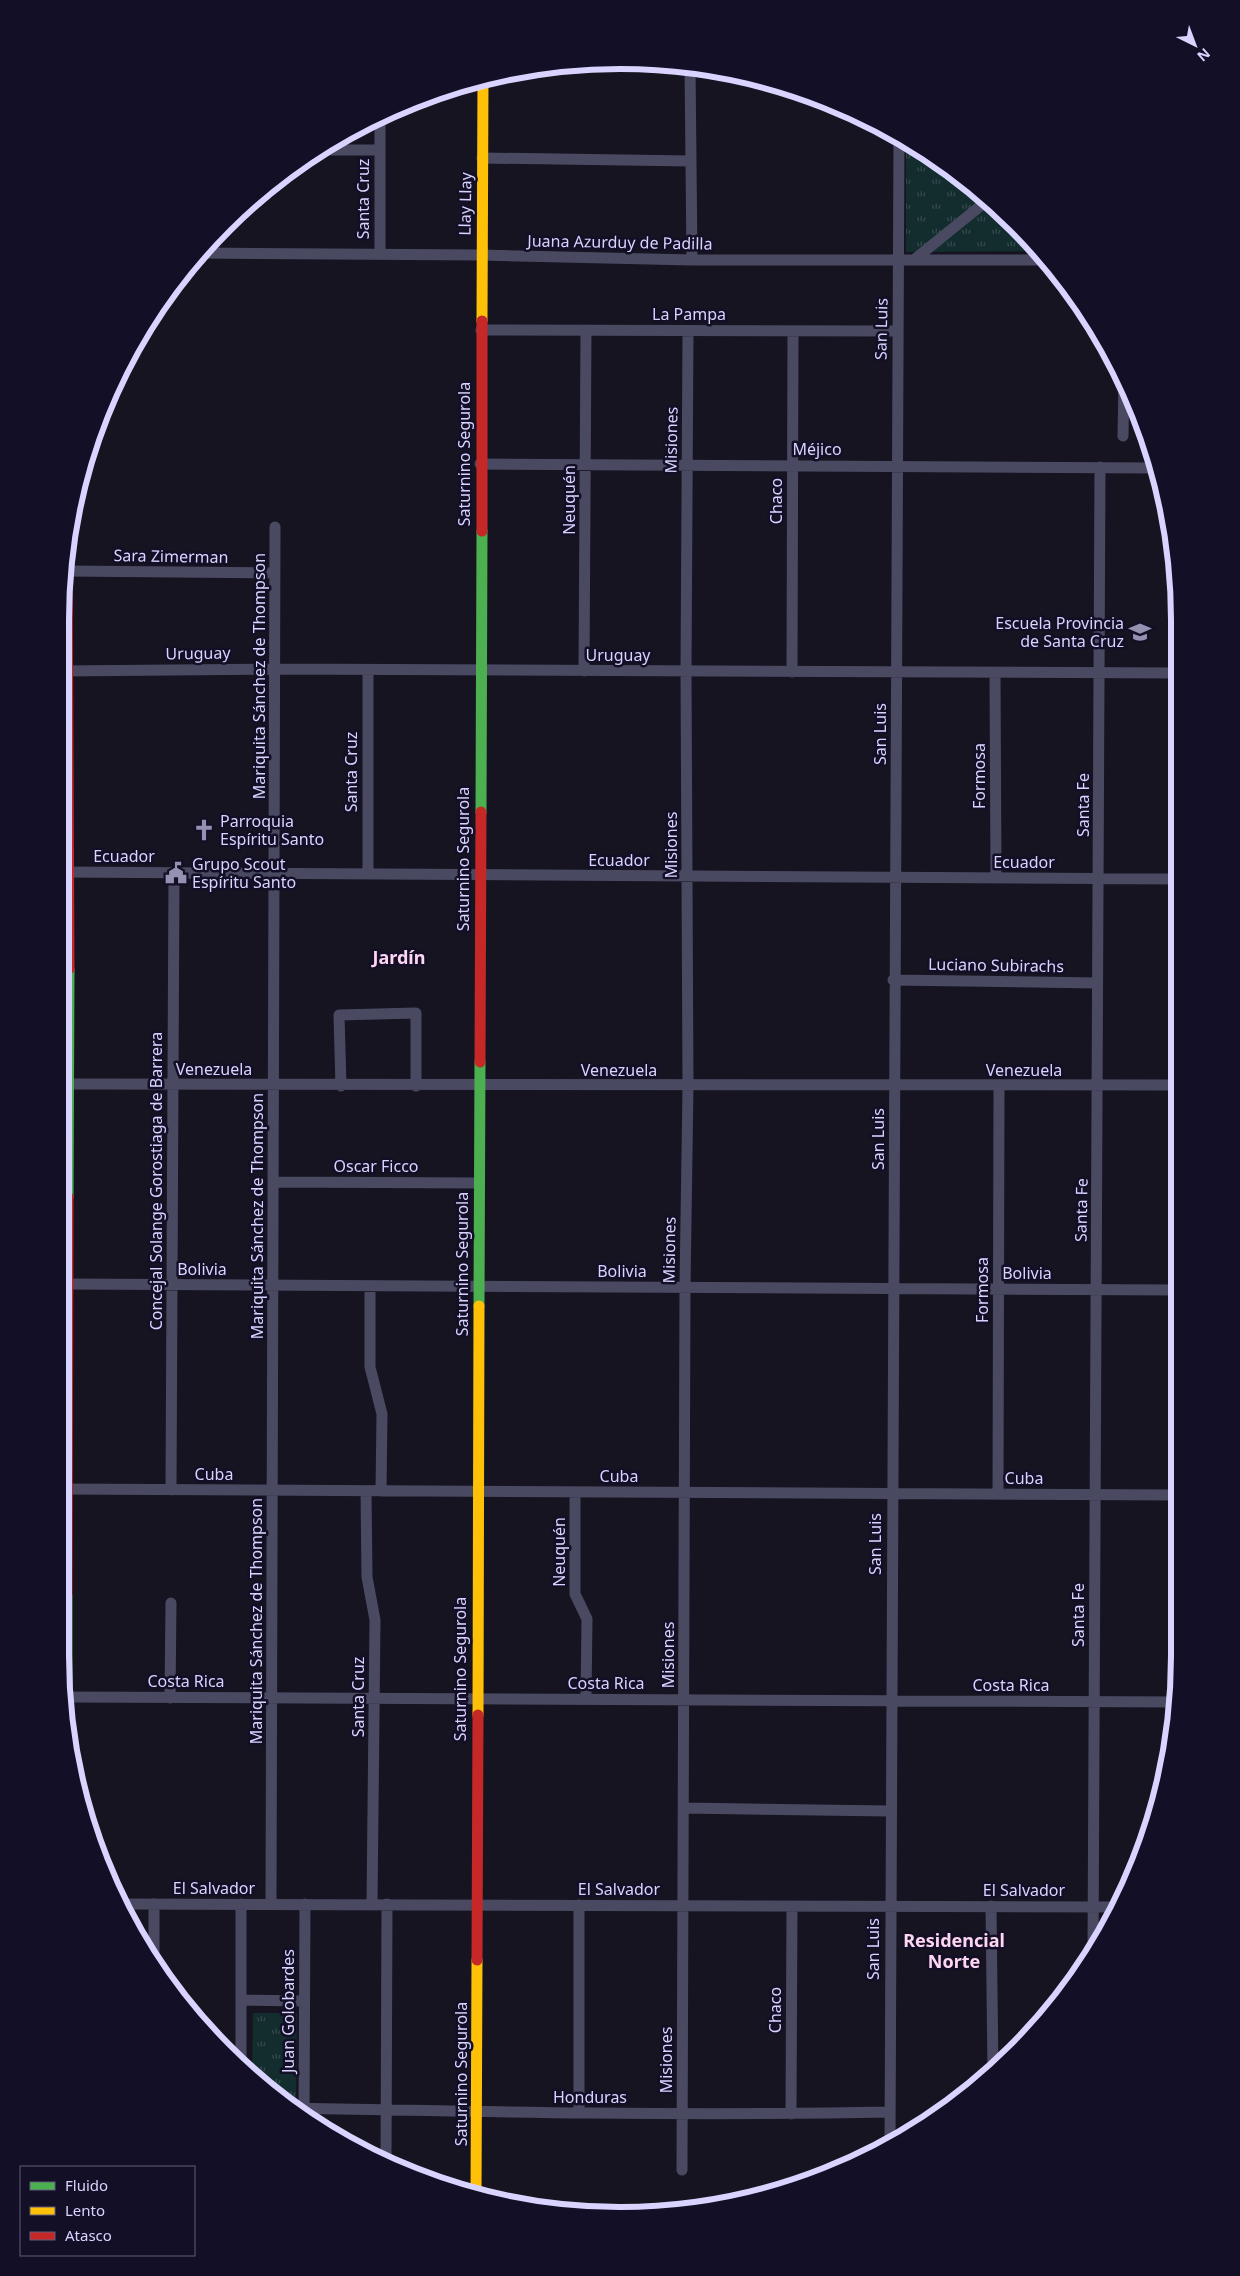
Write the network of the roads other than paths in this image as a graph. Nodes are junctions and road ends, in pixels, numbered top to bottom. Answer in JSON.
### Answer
{"nodes":[{"id":1,"x":690,"y":73,"type":"edge"},
{"id":2,"x":483,"y":86,"type":"edge"},
{"id":3,"x":380,"y":124,"type":"edge"},
{"id":4,"x":899,"y":145,"type":"edge"},
{"id":5,"x":333,"y":150,"type":"edge"},
{"id":6,"x":379,"y":150,"type":"junction"},
{"id":7,"x":482,"y":158,"type":"junction"},
{"id":8,"x":691,"y":161,"type":"junction"},
{"id":9,"x":982,"y":205,"type":"edge"},
{"id":10,"x":209,"y":253,"type":"edge"},
{"id":11,"x":380,"y":254,"type":"junction"},
{"id":12,"x":481,"y":255,"type":"junction"},
{"id":13,"x":898,"y":258,"type":"junction"},
{"id":14,"x":915,"y":259,"type":"junction"},
{"id":15,"x":692,"y":260,"type":"junction"},
{"id":16,"x":1037,"y":260,"type":"edge"},
{"id":17,"x":481,"y":330,"type":"junction"},
{"id":18,"x":586,"y":330,"type":"junction"},
{"id":19,"x":688,"y":330,"type":"junction"},
{"id":20,"x":793,"y":331,"type":"junction"},
{"id":21,"x":897,"y":331,"type":"junction"},
{"id":22,"x":1127,"y":405,"type":"edge"},
{"id":23,"x":1123,"y":436,"type":"dead end"},
{"id":24,"x":480,"y":464,"type":"junction"},
{"id":25,"x":586,"y":464,"type":"junction"},
{"id":26,"x":687,"y":465,"type":"junction"},
{"id":27,"x":792,"y":466,"type":"junction"},
{"id":28,"x":897,"y":466,"type":"junction"},
{"id":29,"x":1100,"y":467,"type":"junction"},
{"id":30,"x":1149,"y":468,"type":"edge"},
{"id":31,"x":275,"y":527,"type":"dead end"},
{"id":32,"x":71,"y":571,"type":"edge"},
{"id":33,"x":275,"y":573,"type":"junction"},
{"id":34,"x":275,"y":669,"type":"junction"},
{"id":35,"x":368,"y":670,"type":"junction"},
{"id":36,"x":479,"y":670,"type":"junction"},
{"id":37,"x":69,"y":671,"type":"edge"},
{"id":38,"x":584,"y":671,"type":"junction"},
{"id":39,"x":686,"y":671,"type":"junction"},
{"id":40,"x":792,"y":672,"type":"junction"},
{"id":41,"x":896,"y":672,"type":"junction"},
{"id":42,"x":995,"y":673,"type":"junction"},
{"id":43,"x":1100,"y":673,"type":"junction"},
{"id":44,"x":1171,"y":673,"type":"edge"},
{"id":45,"x":69,"y":872,"type":"edge"},
{"id":46,"x":174,"y":873,"type":"junction"},
{"id":47,"x":275,"y":874,"type":"junction"},
{"id":48,"x":368,"y":874,"type":"junction"},
{"id":49,"x":479,"y":875,"type":"junction"},
{"id":50,"x":688,"y":876,"type":"junction"},
{"id":51,"x":896,"y":877,"type":"junction"},
{"id":52,"x":996,"y":878,"type":"junction"},
{"id":53,"x":1100,"y":879,"type":"junction"},
{"id":54,"x":1171,"y":879,"type":"edge"},
{"id":55,"x":894,"y":980,"type":"junction"},
{"id":56,"x":1098,"y":983,"type":"junction"},
{"id":57,"x":69,"y":1084,"type":"edge"},
{"id":58,"x":173,"y":1085,"type":"junction"},
{"id":59,"x":1171,"y":1085,"type":"edge"},
{"id":60,"x":274,"y":1086,"type":"junction"},
{"id":61,"x":341,"y":1086,"type":"junction"},
{"id":62,"x":416,"y":1086,"type":"junction"},
{"id":63,"x":478,"y":1086,"type":"junction"},
{"id":64,"x":688,"y":1086,"type":"junction"},
{"id":65,"x":894,"y":1086,"type":"junction"},
{"id":66,"x":998,"y":1086,"type":"junction"},
{"id":67,"x":1098,"y":1086,"type":"junction"},
{"id":68,"x":273,"y":1182,"type":"junction"},
{"id":69,"x":478,"y":1184,"type":"junction"},
{"id":70,"x":172,"y":1285,"type":"junction"},
{"id":71,"x":273,"y":1285,"type":"junction"},
{"id":72,"x":370,"y":1286,"type":"junction"},
{"id":73,"x":478,"y":1286,"type":"junction"},
{"id":74,"x":685,"y":1287,"type":"junction"},
{"id":75,"x":893,"y":1288,"type":"junction"},
{"id":76,"x":69,"y":1289,"type":"edge"},
{"id":77,"x":998,"y":1289,"type":"junction"},
{"id":78,"x":1096,"y":1289,"type":"junction"},
{"id":79,"x":1171,"y":1290,"type":"edge"},
{"id":80,"x":69,"y":1489,"type":"edge"},
{"id":81,"x":171,"y":1490,"type":"junction"},
{"id":82,"x":273,"y":1490,"type":"junction"},
{"id":83,"x":366,"y":1491,"type":"junction"},
{"id":84,"x":381,"y":1491,"type":"junction"},
{"id":85,"x":477,"y":1492,"type":"junction"},
{"id":86,"x":575,"y":1492,"type":"junction"},
{"id":87,"x":684,"y":1493,"type":"junction"},
{"id":88,"x":892,"y":1494,"type":"junction"},
{"id":89,"x":998,"y":1494,"type":"junction"},
{"id":90,"x":1095,"y":1495,"type":"junction"},
{"id":91,"x":1171,"y":1495,"type":"edge"},
{"id":92,"x":171,"y":1603,"type":"dead end"},
{"id":93,"x":70,"y":1697,"type":"edge"},
{"id":94,"x":170,"y":1698,"type":"junction"},
{"id":95,"x":272,"y":1698,"type":"junction"},
{"id":96,"x":374,"y":1698,"type":"junction"},
{"id":97,"x":477,"y":1699,"type":"junction"},
{"id":98,"x":586,"y":1699,"type":"junction"},
{"id":99,"x":684,"y":1700,"type":"junction"},
{"id":100,"x":891,"y":1701,"type":"junction"},
{"id":101,"x":1094,"y":1702,"type":"junction"},
{"id":102,"x":1169,"y":1702,"type":"edge"},
{"id":103,"x":684,"y":1808,"type":"junction"},
{"id":104,"x":890,"y":1811,"type":"junction"},
{"id":105,"x":128,"y":1904,"type":"edge"},
{"id":106,"x":154,"y":1904,"type":"junction"},
{"id":107,"x":240,"y":1904,"type":"junction"},
{"id":108,"x":271,"y":1904,"type":"junction"},
{"id":109,"x":305,"y":1904,"type":"junction"},
{"id":110,"x":372,"y":1904,"type":"junction"},
{"id":111,"x":387,"y":1904,"type":"junction"},
{"id":112,"x":476,"y":1905,"type":"junction"},
{"id":113,"x":580,"y":1905,"type":"junction"},
{"id":114,"x":684,"y":1905,"type":"junction"},
{"id":115,"x":792,"y":1906,"type":"junction"},
{"id":116,"x":890,"y":1906,"type":"junction"},
{"id":117,"x":991,"y":1906,"type":"junction"},
{"id":118,"x":1093,"y":1907,"type":"junction"},
{"id":119,"x":1110,"y":1907,"type":"edge"},
{"id":120,"x":1093,"y":1938,"type":"edge"},
{"id":121,"x":154,"y":1949,"type":"edge"},
{"id":122,"x":241,"y":2000,"type":"junction"},
{"id":123,"x":304,"y":2001,"type":"junction"},
{"id":124,"x":240,"y":2055,"type":"edge"},
{"id":125,"x":994,"y":2060,"type":"edge"},
{"id":126,"x":304,"y":2107,"type":"edge"},
{"id":127,"x":386,"y":2110,"type":"junction"},
{"id":128,"x":579,"y":2112,"type":"junction"},
{"id":129,"x":890,"y":2112,"type":"junction"},
{"id":130,"x":312,"y":2113,"type":"edge"},
{"id":131,"x":477,"y":2113,"type":"junction"},
{"id":132,"x":682,"y":2114,"type":"junction"},
{"id":133,"x":791,"y":2114,"type":"junction"},
{"id":134,"x":890,"y":2136,"type":"edge"},
{"id":135,"x":386,"y":2155,"type":"edge"},
{"id":136,"x":682,"y":2170,"type":"dead end"},
{"id":137,"x":476,"y":2188,"type":"edge"}],
"edges":[{"from":1,"to":8,"type":"street"},
{"from":2,"to":7,"type":"street","name":"Llay Llay"},
{"from":3,"to":6,"type":"street","name":"Santa Cruz"},
{"from":4,"to":13,"type":"street","name":"San Luis"},
{"from":5,"to":6,"type":"street"},
{"from":6,"to":11,"type":"street","name":"Santa Cruz"},
{"from":7,"to":8,"type":"street"},
{"from":7,"to":12,"type":"street","name":"Llay Llay"},
{"from":8,"to":15,"type":"street"},
{"from":9,"to":14,"type":"street"},
{"from":10,"to":11,"type":"street","name":"Juana Azurduy de Padilla"},
{"from":11,"to":12,"type":"street","name":"Juana Azurduy de Padilla"},
{"from":12,"to":15,"type":"street","name":"Juana Azurduy de Padilla"},
{"from":12,"to":17,"type":"street","name":"Llay Llay"},
{"from":13,"to":14,"type":"street","name":"Juana Azurduy de Padilla"},
{"from":13,"to":15,"type":"street","name":"Juana Azurduy de Padilla"},
{"from":13,"to":21,"type":"street","name":"San Luis"},
{"from":14,"to":16,"type":"street","name":"Juana Azurduy de Padilla"},
{"from":17,"to":18,"type":"street","name":"La Pampa"},
{"from":17,"to":24,"type":"street","name":"Saturnino Segurola"},
{"from":18,"to":19,"type":"street","name":"La Pampa"},
{"from":18,"to":25,"type":"street","name":"Neuquén"},
{"from":19,"to":20,"type":"street","name":"La Pampa"},
{"from":19,"to":26,"type":"street","name":"Misiones"},
{"from":20,"to":21,"type":"street","name":"La Pampa"},
{"from":20,"to":27,"type":"street","name":"Chaco"},
{"from":21,"to":28,"type":"street","name":"San Luis"},
{"from":22,"to":23,"type":"street"},
{"from":24,"to":25,"type":"street","name":"Méjico"},
{"from":24,"to":36,"type":"street","name":"Saturnino Segurola"},
{"from":25,"to":26,"type":"street","name":"Méjico"},
{"from":25,"to":38,"type":"street","name":"Neuquén"},
{"from":26,"to":27,"type":"street","name":"Méjico"},
{"from":26,"to":39,"type":"street","name":"Misiones"},
{"from":27,"to":28,"type":"street","name":"Méjico"},
{"from":27,"to":40,"type":"street","name":"Chaco"},
{"from":28,"to":29,"type":"street","name":"Méjico"},
{"from":28,"to":41,"type":"street","name":"San Luis"},
{"from":29,"to":30,"type":"street","name":"Méjico"},
{"from":29,"to":43,"type":"street","name":"Santa Fe"},
{"from":31,"to":33,"type":"street","name":"Mariquita Sánchez de Thompson"},
{"from":32,"to":33,"type":"street","name":"Sara Zimerman"},
{"from":33,"to":34,"type":"street","name":"Mariquita Sánchez de Thompson"},
{"from":34,"to":35,"type":"street","name":"Uruguay"},
{"from":34,"to":37,"type":"street","name":"Uruguay"},
{"from":34,"to":47,"type":"street","name":"Mariquita Sánchez de Thompson"},
{"from":35,"to":36,"type":"street","name":"Uruguay"},
{"from":35,"to":48,"type":"street","name":"Santa Cruz"},
{"from":36,"to":38,"type":"street","name":"Uruguay"},
{"from":36,"to":49,"type":"street","name":"Saturnino Segurola"},
{"from":38,"to":39,"type":"street","name":"Uruguay"},
{"from":39,"to":40,"type":"street","name":"Uruguay"},
{"from":39,"to":50,"type":"street","name":"Misiones"},
{"from":40,"to":41,"type":"street","name":"Uruguay"},
{"from":41,"to":42,"type":"street","name":"Uruguay"},
{"from":41,"to":51,"type":"street","name":"San Luis"},
{"from":42,"to":43,"type":"street","name":"Uruguay"},
{"from":42,"to":52,"type":"street","name":"Formosa"},
{"from":43,"to":44,"type":"street","name":"Uruguay"},
{"from":43,"to":53,"type":"street","name":"Santa Fe"},
{"from":45,"to":46,"type":"street","name":"Ecuador"},
{"from":46,"to":47,"type":"street","name":"Ecuador"},
{"from":46,"to":58,"type":"street","name":"Concejal Solange Gorostiaga de Barrera"},
{"from":47,"to":48,"type":"street","name":"Ecuador"},
{"from":47,"to":60,"type":"street","name":"Mariquita Sánchez de Thompson"},
{"from":48,"to":49,"type":"street","name":"Ecuador"},
{"from":49,"to":50,"type":"street","name":"Ecuador"},
{"from":49,"to":63,"type":"street","name":"Saturnino Segurola"},
{"from":50,"to":51,"type":"street","name":"Ecuador"},
{"from":50,"to":64,"type":"street","name":"Misiones"},
{"from":51,"to":52,"type":"street","name":"Ecuador"},
{"from":51,"to":55,"type":"street","name":"San Luis"},
{"from":52,"to":53,"type":"street","name":"Ecuador"},
{"from":53,"to":54,"type":"street","name":"Ecuador"},
{"from":53,"to":56,"type":"street","name":"Santa Fe"},
{"from":55,"to":56,"type":"street","name":"Luciano Subirachs"},
{"from":55,"to":65,"type":"street","name":"San Luis"},
{"from":56,"to":67,"type":"street","name":"Santa Fe"},
{"from":57,"to":58,"type":"street","name":"Venezuela"},
{"from":58,"to":60,"type":"street","name":"Venezuela"},
{"from":58,"to":70,"type":"street","name":"Concejal Solange Gorostiaga de Barrera"},
{"from":59,"to":67,"type":"street","name":"Venezuela"},
{"from":60,"to":61,"type":"street","name":"Venezuela"},
{"from":60,"to":68,"type":"street","name":"Mariquita Sánchez de Thompson"},
{"from":61,"to":62,"type":"street","name":"Venezuela"},
{"from":61,"to":62,"type":"street"},
{"from":62,"to":63,"type":"street","name":"Venezuela"},
{"from":63,"to":64,"type":"street","name":"Venezuela"},
{"from":63,"to":69,"type":"street","name":"Saturnino Segurola"},
{"from":64,"to":65,"type":"street","name":"Venezuela"},
{"from":64,"to":74,"type":"street","name":"Misiones"},
{"from":65,"to":66,"type":"street","name":"Venezuela"},
{"from":65,"to":75,"type":"street","name":"San Luis"},
{"from":66,"to":67,"type":"street","name":"Venezuela"},
{"from":66,"to":77,"type":"street","name":"Formosa"},
{"from":67,"to":78,"type":"street","name":"Santa Fe"},
{"from":68,"to":69,"type":"street","name":"Oscar Ficco"},
{"from":68,"to":71,"type":"street","name":"Mariquita Sánchez de Thompson"},
{"from":69,"to":73,"type":"street","name":"Saturnino Segurola"},
{"from":70,"to":71,"type":"street","name":"Bolivia"},
{"from":70,"to":76,"type":"street","name":"Bolivia"},
{"from":70,"to":81,"type":"street","name":"Concejal Solange Gorostiaga de Barrera"},
{"from":71,"to":72,"type":"street","name":"Bolivia"},
{"from":71,"to":82,"type":"street","name":"Mariquita Sánchez de Thompson"},
{"from":72,"to":73,"type":"street","name":"Bolivia"},
{"from":72,"to":84,"type":"street"},
{"from":73,"to":74,"type":"street","name":"Bolivia"},
{"from":73,"to":85,"type":"street","name":"Saturnino Segurola"},
{"from":74,"to":75,"type":"street","name":"Bolivia"},
{"from":74,"to":87,"type":"street","name":"Misiones"},
{"from":75,"to":77,"type":"street","name":"Bolivia"},
{"from":75,"to":88,"type":"street","name":"San Luis"},
{"from":77,"to":78,"type":"street","name":"Bolivia"},
{"from":77,"to":89,"type":"street","name":"Formosa"},
{"from":78,"to":79,"type":"street","name":"Bolivia"},
{"from":78,"to":90,"type":"street","name":"Santa Fe"},
{"from":80,"to":81,"type":"street","name":"Cuba"},
{"from":81,"to":82,"type":"street","name":"Cuba"},
{"from":82,"to":83,"type":"street","name":"Cuba"},
{"from":82,"to":95,"type":"street","name":"Mariquita Sánchez de Thompson"},
{"from":83,"to":84,"type":"street","name":"Cuba"},
{"from":83,"to":96,"type":"street","name":"Santa Cruz"},
{"from":84,"to":85,"type":"street","name":"Cuba"},
{"from":85,"to":86,"type":"street","name":"Cuba"},
{"from":85,"to":97,"type":"street","name":"Saturnino Segurola"},
{"from":86,"to":87,"type":"street","name":"Cuba"},
{"from":86,"to":98,"type":"street","name":"Neuquén"},
{"from":87,"to":88,"type":"street","name":"Cuba"},
{"from":87,"to":99,"type":"street","name":"Misiones"},
{"from":88,"to":89,"type":"street","name":"Cuba"},
{"from":88,"to":100,"type":"street","name":"San Luis"},
{"from":89,"to":90,"type":"street","name":"Cuba"},
{"from":90,"to":91,"type":"street","name":"Cuba"},
{"from":90,"to":101,"type":"street","name":"Santa Fe"},
{"from":92,"to":94,"type":"street"},
{"from":93,"to":94,"type":"street","name":"Costa Rica"},
{"from":94,"to":95,"type":"street","name":"Costa Rica"},
{"from":95,"to":96,"type":"street","name":"Costa Rica"},
{"from":95,"to":108,"type":"street","name":"Mariquita Sánchez de Thompson"},
{"from":96,"to":97,"type":"street","name":"Costa Rica"},
{"from":96,"to":110,"type":"street","name":"Santa Cruz"},
{"from":97,"to":98,"type":"street","name":"Costa Rica"},
{"from":97,"to":112,"type":"street","name":"Saturnino Segurola"},
{"from":98,"to":99,"type":"street","name":"Costa Rica"},
{"from":99,"to":100,"type":"street","name":"Costa Rica"},
{"from":99,"to":103,"type":"street","name":"Misiones"},
{"from":100,"to":101,"type":"street","name":"Costa Rica"},
{"from":100,"to":104,"type":"street","name":"San Luis"},
{"from":101,"to":102,"type":"street","name":"Costa Rica"},
{"from":101,"to":118,"type":"street","name":"Santa Fe"},
{"from":103,"to":104,"type":"street"},
{"from":103,"to":114,"type":"street","name":"Misiones"},
{"from":104,"to":116,"type":"street","name":"San Luis"},
{"from":105,"to":106,"type":"street","name":"El Salvador"},
{"from":106,"to":107,"type":"street","name":"El Salvador"},
{"from":106,"to":121,"type":"street"},
{"from":107,"to":108,"type":"street","name":"El Salvador"},
{"from":107,"to":122,"type":"street"},
{"from":108,"to":109,"type":"street","name":"El Salvador"},
{"from":109,"to":110,"type":"street","name":"El Salvador"},
{"from":109,"to":123,"type":"street","name":"Juan Golobardes"},
{"from":110,"to":111,"type":"street","name":"El Salvador"},
{"from":111,"to":112,"type":"street","name":"El Salvador"},
{"from":111,"to":127,"type":"street"},
{"from":112,"to":113,"type":"street","name":"El Salvador"},
{"from":112,"to":131,"type":"street","name":"Saturnino Segurola"},
{"from":113,"to":114,"type":"street","name":"El Salvador"},
{"from":113,"to":128,"type":"street"},
{"from":114,"to":115,"type":"street","name":"El Salvador"},
{"from":114,"to":132,"type":"street","name":"Misiones"},
{"from":115,"to":116,"type":"street","name":"El Salvador"},
{"from":115,"to":133,"type":"street","name":"Chaco"},
{"from":116,"to":117,"type":"street","name":"El Salvador"},
{"from":116,"to":129,"type":"street","name":"San Luis"},
{"from":117,"to":118,"type":"street","name":"El Salvador"},
{"from":117,"to":125,"type":"street"},
{"from":118,"to":119,"type":"street","name":"El Salvador"},
{"from":118,"to":120,"type":"street","name":"Santa Fe"},
{"from":122,"to":123,"type":"street"},
{"from":122,"to":124,"type":"street"},
{"from":123,"to":126,"type":"street","name":"Juan Golobardes"},
{"from":127,"to":130,"type":"street","name":"Honduras"},
{"from":127,"to":131,"type":"street","name":"Honduras"},
{"from":127,"to":135,"type":"street"},
{"from":128,"to":131,"type":"street","name":"Honduras"},
{"from":128,"to":132,"type":"street","name":"Honduras"},
{"from":129,"to":133,"type":"street","name":"Honduras"},
{"from":129,"to":134,"type":"street","name":"San Luis"},
{"from":131,"to":137,"type":"street","name":"Saturnino Segurola"},
{"from":132,"to":133,"type":"street","name":"Honduras"},
{"from":132,"to":136,"type":"street","name":"Misiones"}]}
